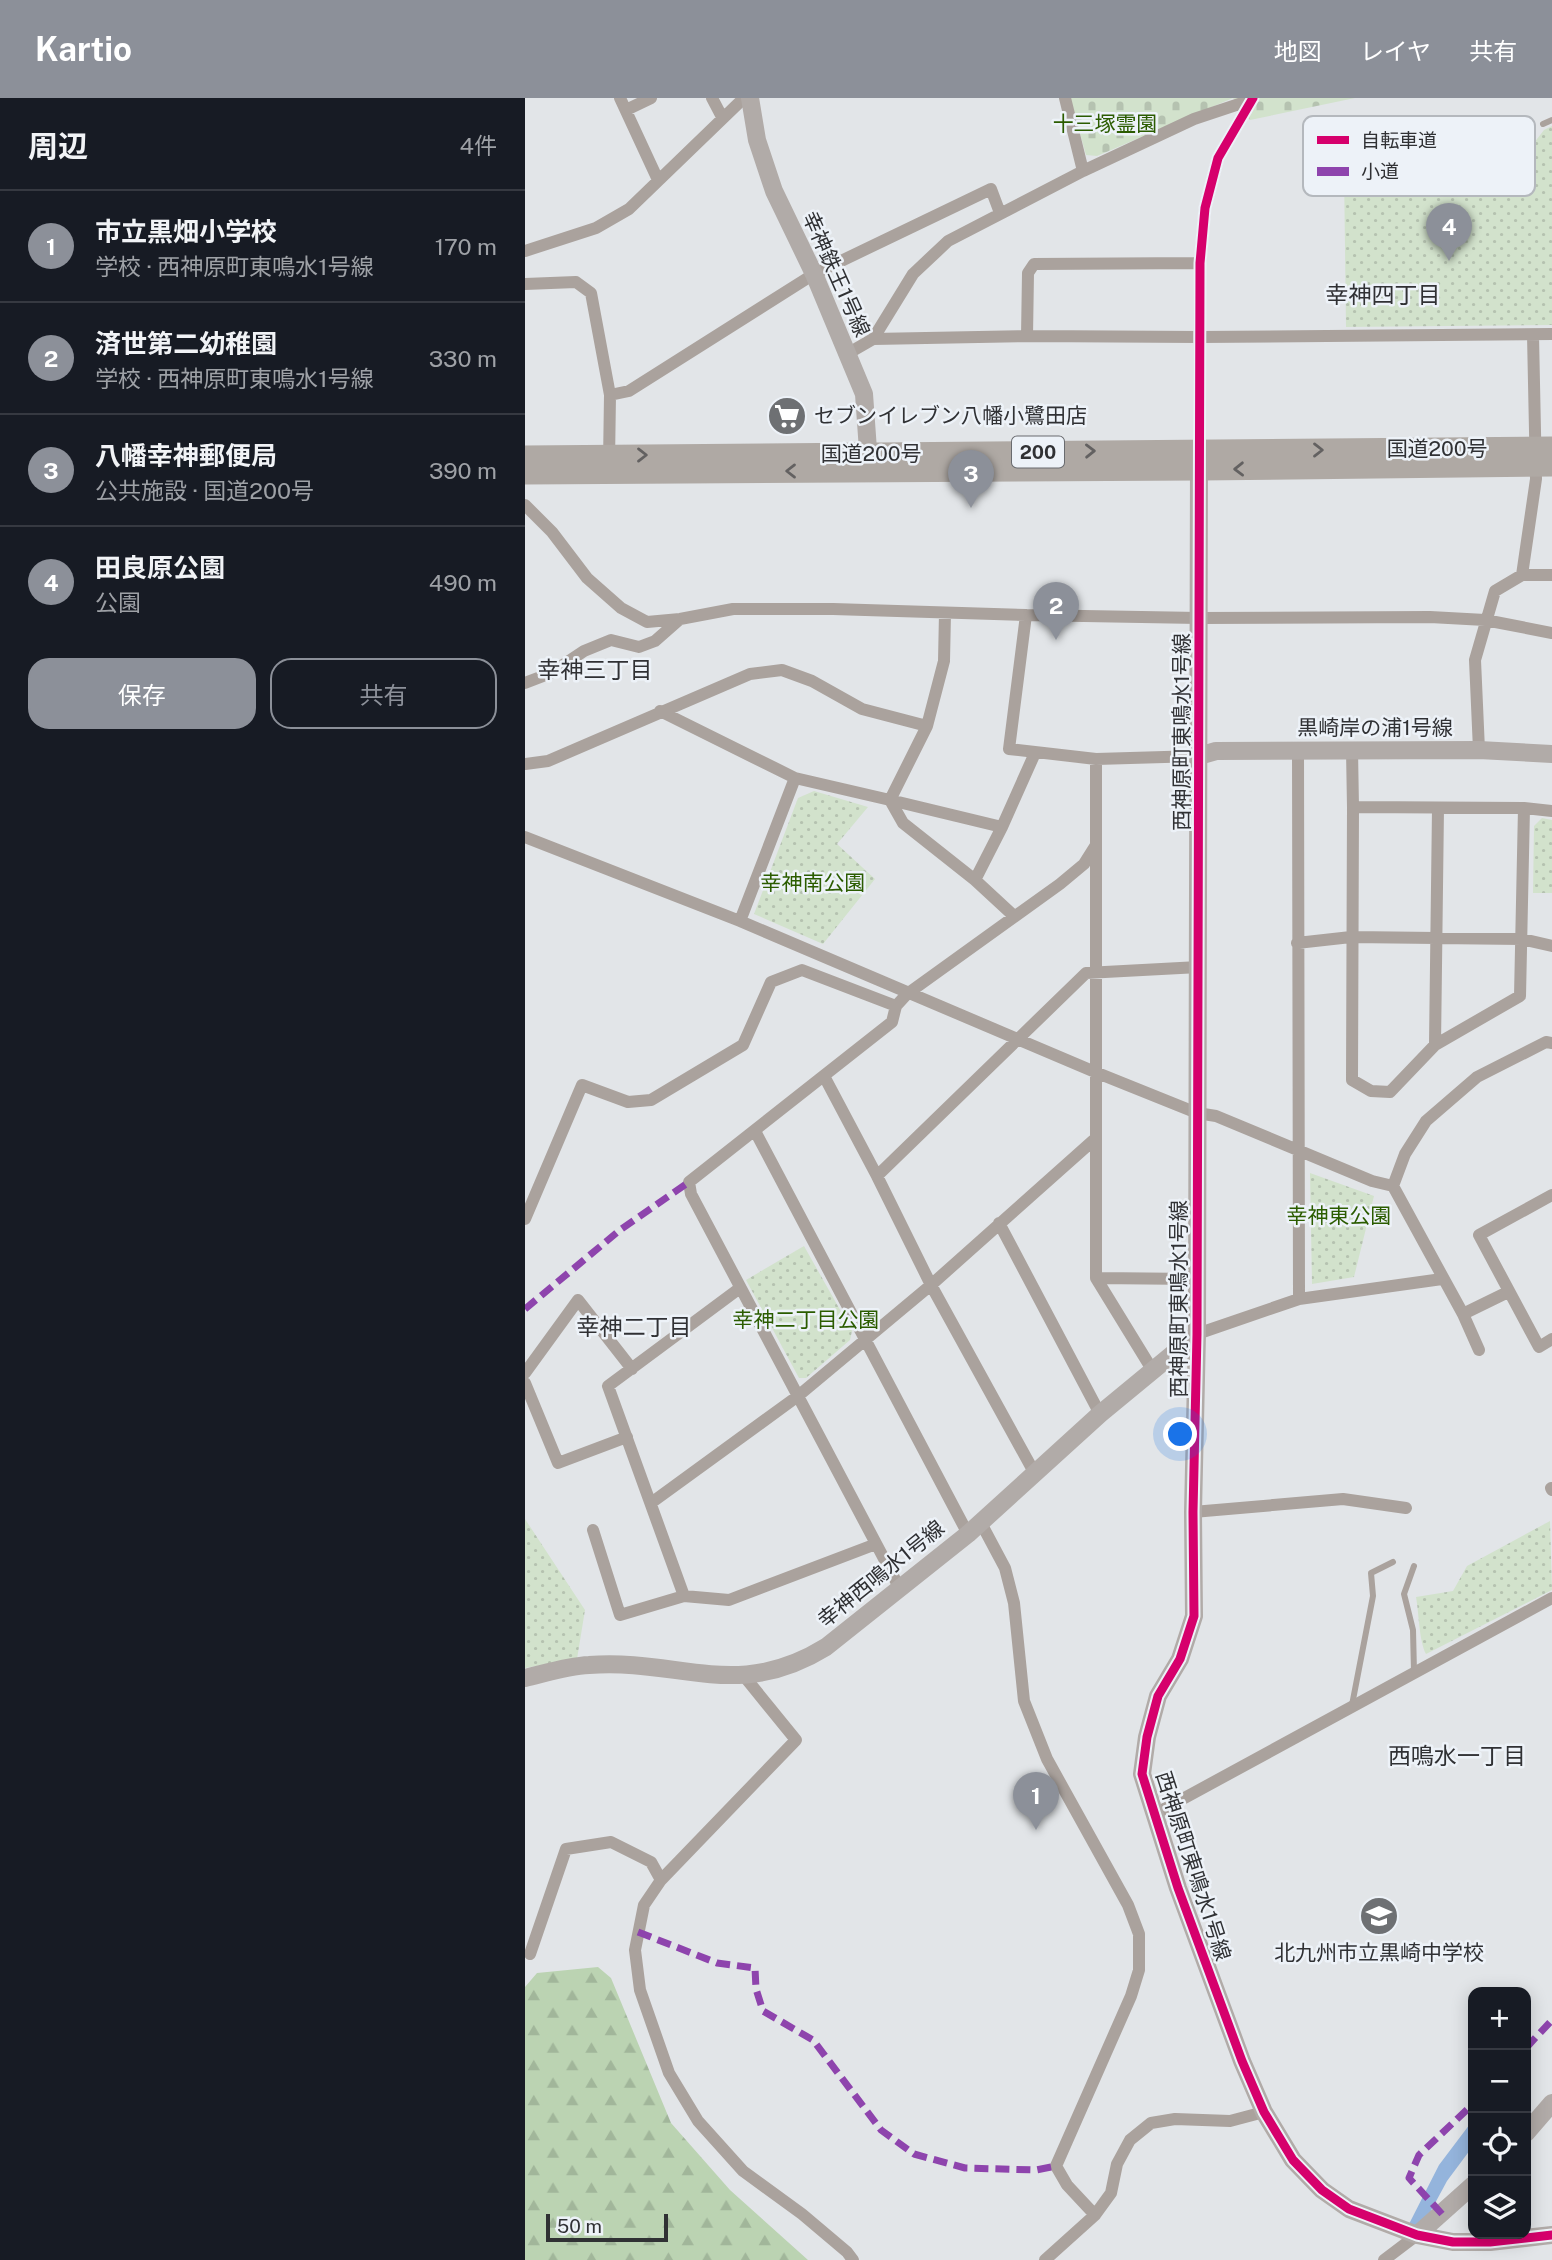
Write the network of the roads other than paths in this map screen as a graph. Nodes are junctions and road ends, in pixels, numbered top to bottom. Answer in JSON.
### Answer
{"nodes":[{"id":1,"x":651,"y":98,"type":"edge"},
{"id":2,"x":712,"y":98,"type":"edge"},
{"id":3,"x":744,"y":98,"type":"edge"},
{"id":4,"x":750,"y":98,"type":"edge"},
{"id":5,"x":1065,"y":98,"type":"edge"},
{"id":6,"x":1252,"y":99,"type":"edge"},
{"id":7,"x":623,"y":104,"type":"edge"},
{"id":8,"x":722,"y":117,"type":"junction"},
{"id":9,"x":1552,"y":120,"type":"edge"},
{"id":10,"x":1543,"y":124,"type":"dead end"},
{"id":11,"x":1083,"y":171,"type":"junction"},
{"id":12,"x":658,"y":180,"type":"junction"},
{"id":13,"x":1000,"y":213,"type":"junction"},
{"id":14,"x":525,"y":251,"type":"edge"},
{"id":15,"x":1200,"y":263,"type":"junction"},
{"id":16,"x":814,"y":274,"type":"junction"},
{"id":17,"x":525,"y":284,"type":"edge"},
{"id":18,"x":1552,"y":334,"type":"edge"},
{"id":19,"x":1533,"y":335,"type":"junction"},
{"id":20,"x":1027,"y":336,"type":"junction"},
{"id":21,"x":1199,"y":337,"type":"junction"},
{"id":22,"x":873,"y":339,"type":"junction"},
{"id":23,"x":847,"y":354,"type":"junction"},
{"id":24,"x":610,"y":395,"type":"junction"},
{"id":25,"x":1544,"y":456,"type":"edge"},
{"id":26,"x":525,"y":457,"type":"edge"},
{"id":27,"x":1199,"y":460,"type":"junction"},
{"id":28,"x":869,"y":462,"type":"junction"},
{"id":29,"x":609,"y":464,"type":"junction"},
{"id":30,"x":525,"y":473,"type":"edge"},
{"id":31,"x":525,"y":505,"type":"edge"},
{"id":32,"x":1522,"y":575,"type":"junction"},
{"id":33,"x":1552,"y":575,"type":"edge"},
{"id":34,"x":945,"y":613,"type":"junction"},
{"id":35,"x":1026,"y":615,"type":"junction"},
{"id":36,"x":1199,"y":618,"type":"junction"},
{"id":37,"x":680,"y":619,"type":"junction"},
{"id":38,"x":1485,"y":620,"type":"junction"},
{"id":39,"x":1552,"y":633,"type":"edge"},
{"id":40,"x":525,"y":683,"type":"edge"},
{"id":41,"x":660,"y":711,"type":"junction"},
{"id":42,"x":927,"y":726,"type":"junction"},
{"id":43,"x":1352,"y":750,"type":"junction"},
{"id":44,"x":1479,"y":750,"type":"junction"},
{"id":45,"x":1298,"y":752,"type":"junction"},
{"id":46,"x":1035,"y":753,"type":"junction"},
{"id":47,"x":1552,"y":754,"type":"edge"},
{"id":48,"x":1199,"y":757,"type":"junction"},
{"id":49,"x":1096,"y":759,"type":"junction"},
{"id":50,"x":525,"y":764,"type":"edge"},
{"id":51,"x":795,"y":778,"type":"junction"},
{"id":52,"x":890,"y":800,"type":"junction"},
{"id":53,"x":1353,"y":807,"type":"junction"},
{"id":54,"x":1438,"y":808,"type":"junction"},
{"id":55,"x":1524,"y":808,"type":"junction"},
{"id":56,"x":1552,"y":811,"type":"edge"},
{"id":57,"x":1002,"y":827,"type":"junction"},
{"id":58,"x":525,"y":836,"type":"edge"},
{"id":59,"x":1096,"y":845,"type":"junction"},
{"id":60,"x":975,"y":880,"type":"junction"},
{"id":61,"x":1014,"y":916,"type":"junction"},
{"id":62,"x":740,"y":921,"type":"junction"},
{"id":63,"x":1351,"y":937,"type":"junction"},
{"id":64,"x":1438,"y":939,"type":"junction"},
{"id":65,"x":1522,"y":939,"type":"junction"},
{"id":66,"x":1297,"y":943,"type":"junction"},
{"id":67,"x":1552,"y":946,"type":"edge"},
{"id":68,"x":1199,"y":967,"type":"junction"},
{"id":69,"x":1098,"y":971,"type":"junction"},
{"id":70,"x":907,"y":994,"type":"junction"},
{"id":71,"x":896,"y":1006,"type":"junction"},
{"id":72,"x":1017,"y":1040,"type":"junction"},
{"id":73,"x":1552,"y":1043,"type":"edge"},
{"id":74,"x":1435,"y":1045,"type":"junction"},
{"id":75,"x":1095,"y":1072,"type":"junction"},
{"id":76,"x":824,"y":1076,"type":"junction"},
{"id":77,"x":1198,"y":1113,"type":"junction"},
{"id":78,"x":755,"y":1131,"type":"junction"},
{"id":79,"x":1096,"y":1138,"type":"junction"},
{"id":80,"x":1299,"y":1149,"type":"junction"},
{"id":81,"x":877,"y":1176,"type":"junction"},
{"id":82,"x":1393,"y":1186,"type":"junction"},
{"id":83,"x":1552,"y":1195,"type":"edge"},
{"id":84,"x":525,"y":1219,"type":"edge"},
{"id":85,"x":999,"y":1223,"type":"junction"},
{"id":86,"x":1096,"y":1278,"type":"junction"},
{"id":87,"x":1197,"y":1279,"type":"junction"},
{"id":88,"x":1442,"y":1279,"type":"junction"},
{"id":89,"x":931,"y":1285,"type":"junction"},
{"id":90,"x":740,"y":1288,"type":"junction"},
{"id":91,"x":1508,"y":1292,"type":"junction"},
{"id":92,"x":1299,"y":1299,"type":"junction"},
{"id":93,"x":1463,"y":1314,"type":"junction"},
{"id":94,"x":1198,"y":1334,"type":"junction"},
{"id":95,"x":1552,"y":1339,"type":"edge"},
{"id":96,"x":864,"y":1340,"type":"junction"},
{"id":97,"x":1479,"y":1350,"type":"dead end"},
{"id":98,"x":632,"y":1369,"type":"junction"},
{"id":99,"x":1153,"y":1371,"type":"junction"},
{"id":100,"x":525,"y":1373,"type":"edge"},
{"id":101,"x":525,"y":1383,"type":"edge"},
{"id":102,"x":798,"y":1396,"type":"junction"},
{"id":103,"x":1100,"y":1414,"type":"junction"},
{"id":104,"x":627,"y":1437,"type":"junction"},
{"id":105,"x":1034,"y":1472,"type":"junction"},
{"id":106,"x":651,"y":1503,"type":"junction"},
{"id":107,"x":1406,"y":1508,"type":"dead end"},
{"id":108,"x":1193,"y":1512,"type":"junction"},
{"id":109,"x":975,"y":1529,"type":"junction"},
{"id":110,"x":593,"y":1530,"type":"dead end"},
{"id":111,"x":876,"y":1544,"type":"junction"},
{"id":112,"x":1393,"y":1562,"type":"dead end"},
{"id":113,"x":1413,"y":1566,"type":"dead end"},
{"id":114,"x":899,"y":1587,"type":"junction"},
{"id":115,"x":684,"y":1596,"type":"junction"},
{"id":116,"x":1552,"y":1598,"type":"edge"},
{"id":117,"x":1414,"y":1674,"type":"junction"},
{"id":118,"x":744,"y":1676,"type":"junction"},
{"id":119,"x":525,"y":1678,"type":"edge"},
{"id":120,"x":1352,"y":1704,"type":"junction"},
{"id":121,"x":1155,"y":1814,"type":"junction"},
{"id":122,"x":661,"y":1880,"type":"junction"},
{"id":123,"x":530,"y":1954,"type":"dead end"},
{"id":124,"x":1552,"y":2103,"type":"edge"},
{"id":125,"x":1264,"y":2112,"type":"junction"},
{"id":126,"x":1531,"y":2127,"type":"edge"},
{"id":127,"x":1468,"y":2189,"type":"edge"},
{"id":128,"x":1095,"y":2215,"type":"junction"},
{"id":129,"x":1416,"y":2235,"type":"junction"},
{"id":130,"x":1552,"y":2235,"type":"edge"},
{"id":131,"x":853,"y":2260,"type":"edge"},
{"id":132,"x":1045,"y":2260,"type":"edge"},
{"id":133,"x":1384,"y":2260,"type":"edge"}],
"edges":[{"from":1,"to":7,"type":"street"},
{"from":2,"to":8,"type":"street"},
{"from":3,"to":8,"type":"street"},
{"from":4,"to":16,"type":"street","name":"幸神鉄王1号線"},
{"from":5,"to":11,"type":"street"},
{"from":6,"to":11,"type":"street"},
{"from":6,"to":15,"type":"street"},
{"from":7,"to":12,"type":"street"},
{"from":8,"to":12,"type":"street"},
{"from":9,"to":10,"type":"lane"},
{"from":11,"to":13,"type":"street"},
{"from":12,"to":14,"type":"street"},
{"from":13,"to":16,"type":"street"},
{"from":13,"to":22,"type":"street"},
{"from":15,"to":20,"type":"street"},
{"from":15,"to":21,"type":"street"},
{"from":16,"to":23,"type":"street","name":"幸神鉄王1号線"},
{"from":16,"to":24,"type":"street"},
{"from":17,"to":24,"type":"street"},
{"from":18,"to":19,"type":"street"},
{"from":19,"to":21,"type":"street"},
{"from":19,"to":25,"type":"street"},
{"from":20,"to":21,"type":"street"},
{"from":20,"to":22,"type":"street"},
{"from":21,"to":27,"type":"street"},
{"from":22,"to":23,"type":"street"},
{"from":23,"to":28,"type":"street","name":"幸神鉄王1号線"},
{"from":24,"to":29,"type":"street"},
{"from":25,"to":27,"type":"highway","name":"国道200号","number":"200"},
{"from":25,"to":32,"type":"street"},
{"from":26,"to":29,"type":"highway","name":"国道200号","number":"200"},
{"from":27,"to":28,"type":"highway","name":"国道200号","number":"200"},
{"from":27,"to":36,"type":"street","name":"西神原町東鳴水1号線"},
{"from":28,"to":29,"type":"highway","name":"国道200号","number":"200"},
{"from":29,"to":30,"type":"highway","name":"国道200号","number":"200"},
{"from":31,"to":37,"type":"street"},
{"from":32,"to":33,"type":"street"},
{"from":32,"to":38,"type":"street"},
{"from":34,"to":35,"type":"street"},
{"from":34,"to":37,"type":"street"},
{"from":34,"to":42,"type":"street"},
{"from":35,"to":36,"type":"street"},
{"from":35,"to":46,"type":"street"},
{"from":36,"to":38,"type":"street"},
{"from":36,"to":48,"type":"street","name":"西神原町東鳴水1号線"},
{"from":37,"to":40,"type":"street"},
{"from":38,"to":39,"type":"street"},
{"from":38,"to":44,"type":"street"},
{"from":41,"to":42,"type":"street"},
{"from":41,"to":50,"type":"street"},
{"from":41,"to":51,"type":"street"},
{"from":42,"to":52,"type":"street"},
{"from":43,"to":44,"type":"street","name":"黒崎岸の浦1号線"},
{"from":43,"to":45,"type":"street","name":"黒崎岸の浦1号線"},
{"from":43,"to":53,"type":"street"},
{"from":44,"to":47,"type":"street","name":"黒崎岸の浦1号線"},
{"from":45,"to":48,"type":"street","name":"黒崎岸の浦1号線"},
{"from":45,"to":66,"type":"street"},
{"from":46,"to":49,"type":"street"},
{"from":46,"to":57,"type":"street"},
{"from":48,"to":49,"type":"street"},
{"from":48,"to":68,"type":"street","name":"西神原町東鳴水1号線"},
{"from":49,"to":59,"type":"street"},
{"from":51,"to":52,"type":"street"},
{"from":51,"to":62,"type":"street"},
{"from":52,"to":57,"type":"street"},
{"from":52,"to":60,"type":"street"},
{"from":53,"to":54,"type":"street"},
{"from":53,"to":63,"type":"street"},
{"from":54,"to":55,"type":"street"},
{"from":54,"to":64,"type":"street"},
{"from":55,"to":56,"type":"street"},
{"from":55,"to":65,"type":"street"},
{"from":57,"to":60,"type":"street"},
{"from":58,"to":62,"type":"street"},
{"from":59,"to":61,"type":"street"},
{"from":59,"to":69,"type":"street"},
{"from":60,"to":61,"type":"street"},
{"from":61,"to":70,"type":"street"},
{"from":62,"to":70,"type":"street"},
{"from":63,"to":64,"type":"street"},
{"from":63,"to":66,"type":"street"},
{"from":63,"to":74,"type":"street"},
{"from":64,"to":65,"type":"street"},
{"from":64,"to":74,"type":"street"},
{"from":65,"to":67,"type":"street"},
{"from":65,"to":74,"type":"street"},
{"from":66,"to":80,"type":"street"},
{"from":68,"to":69,"type":"street"},
{"from":68,"to":77,"type":"street","name":"西神原町東鳴水1号線"},
{"from":69,"to":72,"type":"street"},
{"from":69,"to":75,"type":"street"},
{"from":70,"to":71,"type":"street"},
{"from":70,"to":72,"type":"street"},
{"from":71,"to":76,"type":"street"},
{"from":71,"to":84,"type":"street"},
{"from":72,"to":75,"type":"street"},
{"from":72,"to":81,"type":"street"},
{"from":73,"to":82,"type":"street"},
{"from":75,"to":77,"type":"street"},
{"from":75,"to":79,"type":"street"},
{"from":76,"to":78,"type":"street"},
{"from":76,"to":81,"type":"street"},
{"from":77,"to":80,"type":"street"},
{"from":77,"to":87,"type":"street","name":"西神原町東鳴水1号線"},
{"from":78,"to":90,"type":"street"},
{"from":78,"to":96,"type":"street"},
{"from":79,"to":85,"type":"street"},
{"from":79,"to":86,"type":"street"},
{"from":80,"to":82,"type":"street"},
{"from":80,"to":92,"type":"street"},
{"from":81,"to":89,"type":"street"},
{"from":82,"to":88,"type":"street"},
{"from":83,"to":91,"type":"street"},
{"from":85,"to":89,"type":"street"},
{"from":85,"to":103,"type":"street"},
{"from":86,"to":87,"type":"street"},
{"from":86,"to":99,"type":"street"},
{"from":87,"to":94,"type":"street","name":"西神原町東鳴水1号線"},
{"from":88,"to":92,"type":"street"},
{"from":88,"to":93,"type":"street"},
{"from":89,"to":96,"type":"street"},
{"from":89,"to":105,"type":"street"},
{"from":90,"to":98,"type":"street"},
{"from":90,"to":102,"type":"street"},
{"from":91,"to":93,"type":"street"},
{"from":91,"to":95,"type":"street"},
{"from":92,"to":94,"type":"street"},
{"from":93,"to":97,"type":"street"},
{"from":94,"to":99,"type":"street","name":"幸神西鳴水1号線"},
{"from":94,"to":108,"type":"street","name":"西神原町東鳴水1号線"},
{"from":96,"to":102,"type":"street"},
{"from":96,"to":109,"type":"street"},
{"from":98,"to":100,"type":"street"},
{"from":98,"to":104,"type":"street"},
{"from":99,"to":103,"type":"street","name":"幸神西鳴水1号線"},
{"from":101,"to":104,"type":"street"},
{"from":102,"to":106,"type":"street"},
{"from":102,"to":111,"type":"street"},
{"from":103,"to":105,"type":"street","name":"幸神西鳴水1号線"},
{"from":104,"to":106,"type":"street"},
{"from":105,"to":109,"type":"street","name":"幸神西鳴水1号線"},
{"from":106,"to":115,"type":"street"},
{"from":107,"to":108,"type":"street"},
{"from":108,"to":121,"type":"street","name":"西神原町東鳴水1号線"},
{"from":109,"to":114,"type":"street","name":"幸神西鳴水1号線"},
{"from":109,"to":128,"type":"street"},
{"from":110,"to":115,"type":"street"},
{"from":111,"to":114,"type":"street"},
{"from":111,"to":115,"type":"street"},
{"from":112,"to":120,"type":"lane"},
{"from":113,"to":117,"type":"lane"},
{"from":114,"to":118,"type":"street","name":"幸神西鳴水1号線"},
{"from":116,"to":117,"type":"street"},
{"from":117,"to":120,"type":"street"},
{"from":118,"to":119,"type":"street","name":"幸神西鳴水1号線"},
{"from":118,"to":122,"type":"street"},
{"from":120,"to":121,"type":"street"},
{"from":121,"to":125,"type":"street","name":"西神原町東鳴水1号線"},
{"from":122,"to":123,"type":"street"},
{"from":122,"to":131,"type":"street"},
{"from":124,"to":126,"type":"street"},
{"from":125,"to":128,"type":"street"},
{"from":125,"to":129,"type":"street","name":"西神原町東鳴水1号線"},
{"from":127,"to":129,"type":"street"},
{"from":128,"to":132,"type":"street"},
{"from":129,"to":130,"type":"street","name":"西神原町東鳴水1号線"},
{"from":129,"to":133,"type":"street"}]}
